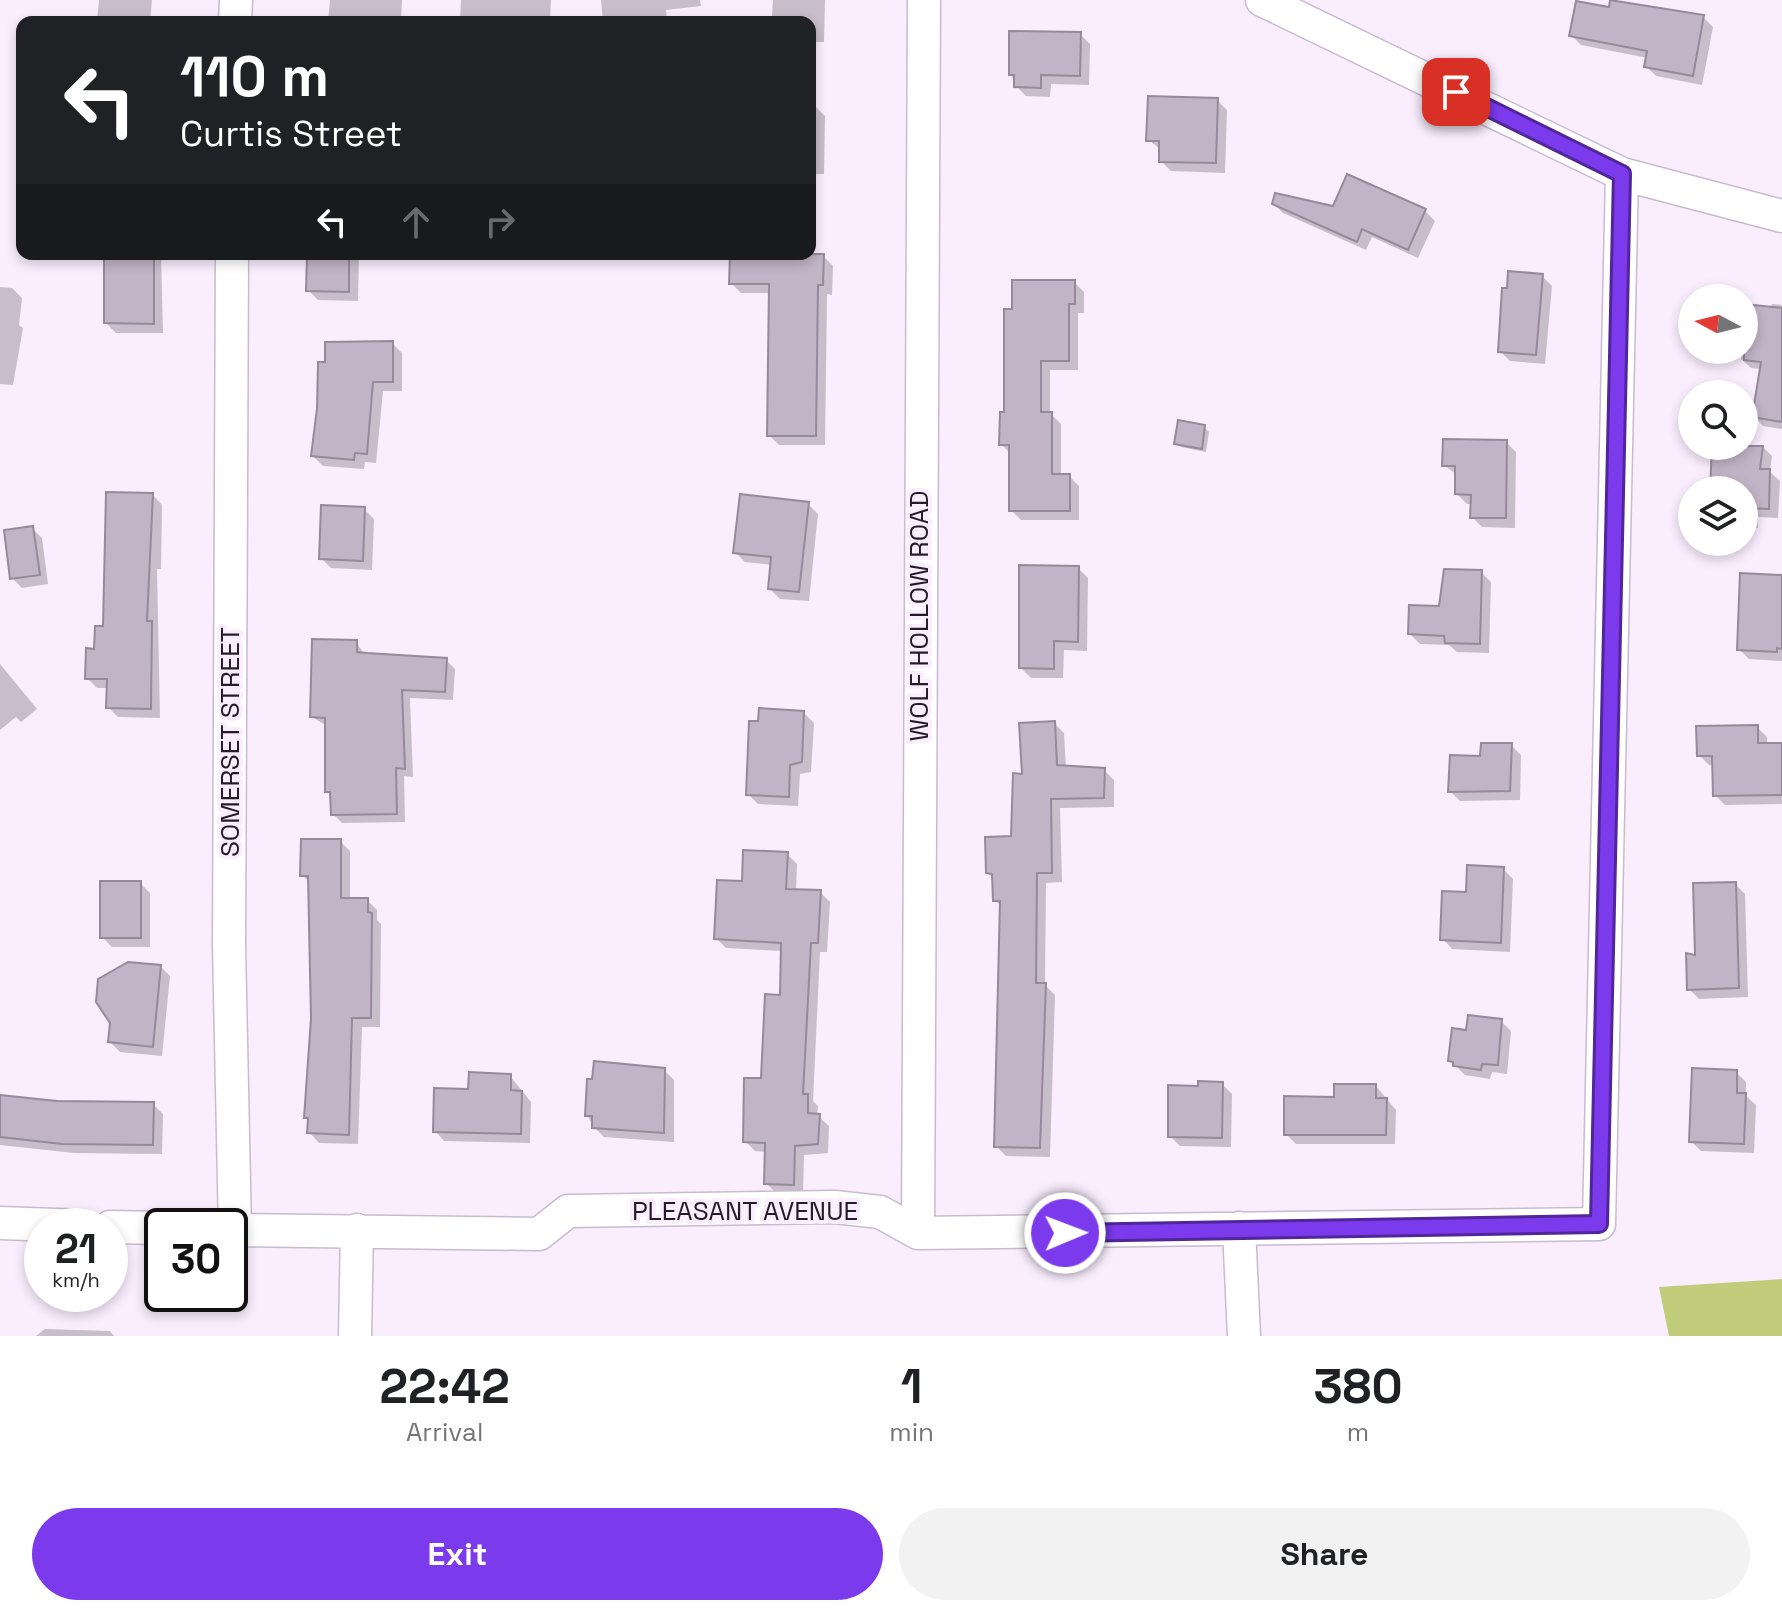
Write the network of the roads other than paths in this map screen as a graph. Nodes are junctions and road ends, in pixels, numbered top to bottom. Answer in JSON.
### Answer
{"nodes":[{"id":1,"x":924,"y":0,"type":"edge"},
{"id":2,"x":1262,"y":0,"type":"edge"},
{"id":3,"x":1622,"y":174,"type":"junction"},
{"id":4,"x":1782,"y":216,"type":"edge"},
{"id":5,"x":232,"y":260,"type":"edge"},
{"id":6,"x":232,"y":1208,"type":"edge"},
{"id":7,"x":0,"y":1223,"type":"edge"},
{"id":8,"x":24,"y":1224,"type":"edge"},
{"id":9,"x":1239,"y":1228,"type":"junction"},
{"id":10,"x":248,"y":1230,"type":"edge"},
{"id":11,"x":357,"y":1230,"type":"junction"},
{"id":12,"x":918,"y":1233,"type":"junction"},
{"id":13,"x":355,"y":1336,"type":"edge"},
{"id":14,"x":1244,"y":1336,"type":"edge"}],
"edges":[{"from":1,"to":12,"type":"street","name":"WOLF HOLLOW ROAD"},
{"from":2,"to":3,"type":"street"},
{"from":3,"to":4,"type":"street"},
{"from":3,"to":9,"type":"street","name":"PLEASANT AVENUE"},
{"from":5,"to":6,"type":"street","name":"SOMERSET STREET"},
{"from":7,"to":8,"type":"street"},
{"from":9,"to":12,"type":"street","name":"PLEASANT AVENUE"},
{"from":9,"to":14,"type":"street"},
{"from":10,"to":11,"type":"street","name":"PLEASANT AVENUE"},
{"from":11,"to":12,"type":"street","name":"PLEASANT AVENUE"},
{"from":11,"to":13,"type":"street"}]}
